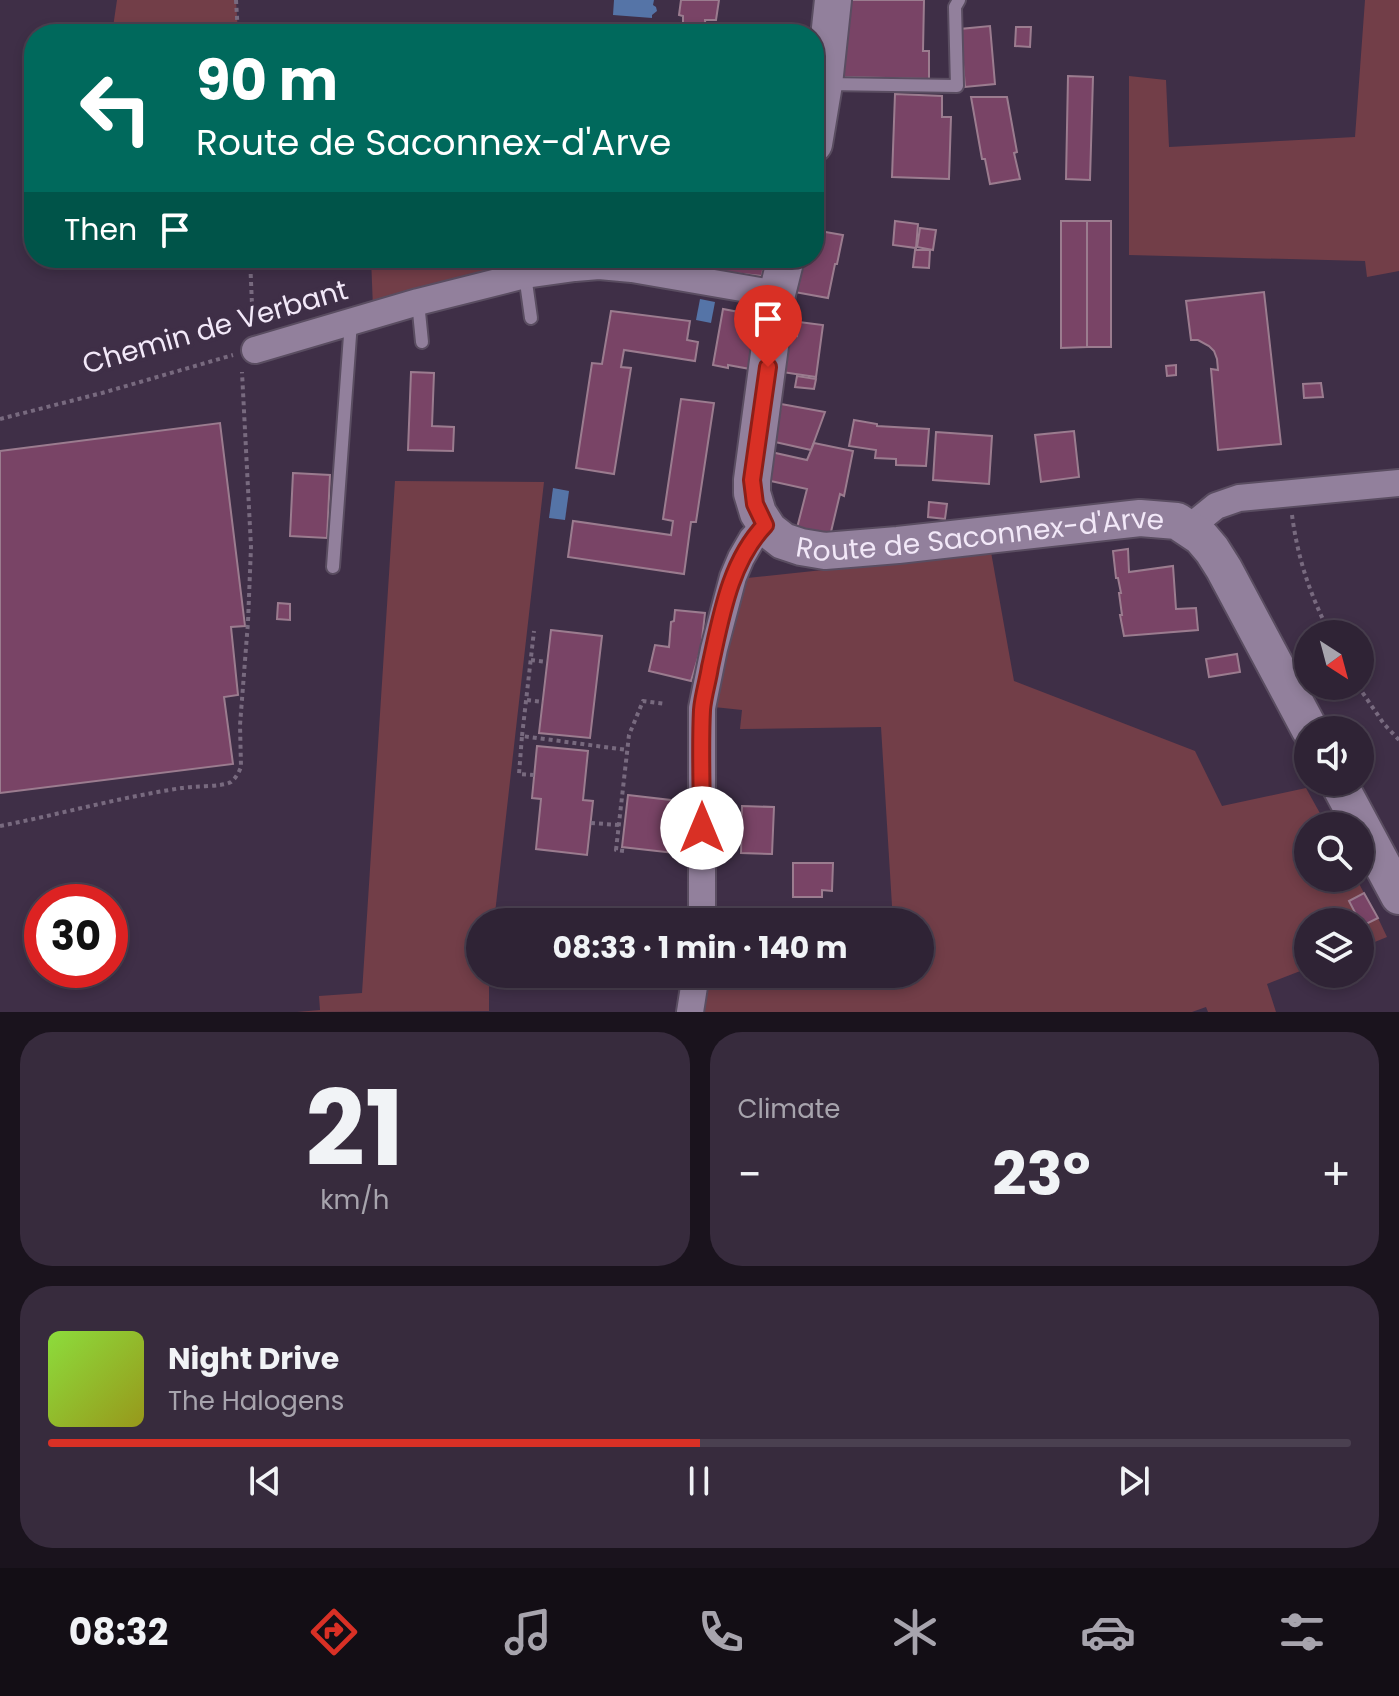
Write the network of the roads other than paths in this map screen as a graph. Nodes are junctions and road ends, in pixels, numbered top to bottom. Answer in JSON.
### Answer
{"nodes":[{"id":1,"x":833,"y":0,"type":"edge"},
{"id":2,"x":959,"y":0,"type":"edge"},
{"id":3,"x":824,"y":84,"type":"joint"},
{"id":4,"x":583,"y":268,"type":"edge"},
{"id":5,"x":621,"y":268,"type":"edge"},
{"id":6,"x":784,"y":268,"type":"edge"},
{"id":7,"x":525,"y":275,"type":"junction"},
{"id":8,"x":777,"y":294,"type":"junction"},
{"id":9,"x":418,"y":302,"type":"junction"},
{"id":10,"x":531,"y":318,"type":"dead end"},
{"id":11,"x":351,"y":322,"type":"junction"},
{"id":12,"x":422,"y":342,"type":"dead end"},
{"id":13,"x":247,"y":352,"type":"road end"},
{"id":14,"x":1399,"y":483,"type":"edge"},
{"id":15,"x":765,"y":525,"type":"junction"},
{"id":16,"x":1189,"y":528,"type":"junction"},
{"id":17,"x":333,"y":567,"type":"dead end"},
{"id":18,"x":1303,"y":716,"type":"edge"},
{"id":19,"x":1345,"y":796,"type":"edge"},
{"id":20,"x":1399,"y":896,"type":"edge"},
{"id":21,"x":702,"y":908,"type":"edge"},
{"id":22,"x":694,"y":988,"type":"edge"},
{"id":23,"x":690,"y":1012,"type":"edge"}],
"edges":[{"from":1,"to":3,"type":"street"},
{"from":2,"to":3,"type":"lane"},
{"from":4,"to":7,"type":"street","name":"Chemin de Verbant"},
{"from":5,"to":8,"type":"street","name":"Chemin de Verbant"},
{"from":6,"to":8,"type":"street","name":"Route de Saconnex-d'Arve"},
{"from":7,"to":9,"type":"street","name":"Chemin de Verbant"},
{"from":7,"to":10,"type":"lane"},
{"from":8,"to":15,"type":"street","name":"Route de Saconnex-d'Arve"},
{"from":9,"to":11,"type":"street","name":"Chemin de Verbant"},
{"from":9,"to":12,"type":"lane"},
{"from":11,"to":13,"type":"street","name":"Chemin de Verbant"},
{"from":11,"to":17,"type":"lane"},
{"from":14,"to":16,"type":"street"},
{"from":15,"to":16,"type":"street","name":"Route de Saconnex-d'Arve"},
{"from":15,"to":21,"type":"street"},
{"from":16,"to":18,"type":"street","name":"Route de Saconnex-d'Arve"},
{"from":19,"to":20,"type":"street"},
{"from":22,"to":23,"type":"street"}]}
